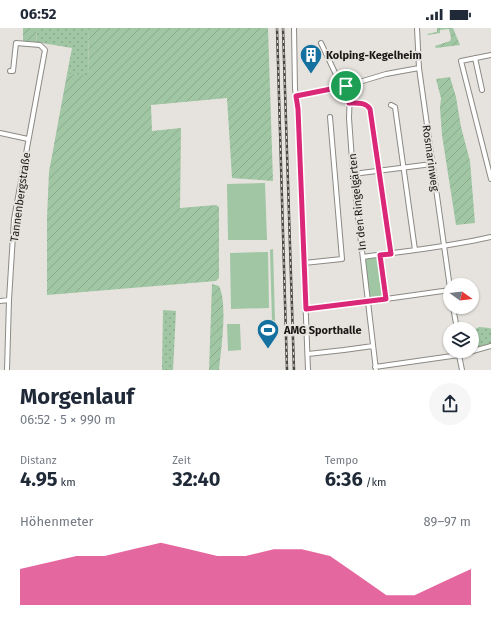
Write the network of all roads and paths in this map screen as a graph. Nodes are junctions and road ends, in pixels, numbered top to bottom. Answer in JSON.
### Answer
{"nodes":[{"id":1,"x":294,"y":28,"type":"edge"},
{"id":2,"x":417,"y":28,"type":"edge"},
{"id":3,"x":321,"y":43,"type":"dead end"},
{"id":4,"x":491,"y":55,"type":"edge"},
{"id":5,"x":475,"y":58,"type":"junction"},
{"id":6,"x":419,"y":68,"type":"junction"},
{"id":7,"x":10,"y":71,"type":"dead end"},
{"id":8,"x":346,"y":86,"type":"junction"},
{"id":9,"x":482,"y":90,"type":"dead end"},
{"id":10,"x":296,"y":96,"type":"junction"},
{"id":11,"x":349,"y":103,"type":"junction"},
{"id":12,"x":391,"y":105,"type":"dead end"},
{"id":13,"x":330,"y":117,"type":"dead end"},
{"id":14,"x":0,"y":133,"type":"edge"},
{"id":15,"x":28,"y":139,"type":"junction"},
{"id":16,"x":432,"y":164,"type":"junction"},
{"id":17,"x":404,"y":167,"type":"junction"},
{"id":18,"x":379,"y":170,"type":"junction"},
{"id":19,"x":354,"y":174,"type":"junction"},
{"id":20,"x":491,"y":179,"type":"edge"},
{"id":21,"x":491,"y":237,"type":"edge"},
{"id":22,"x":444,"y":246,"type":"junction"},
{"id":23,"x":415,"y":250,"type":"junction"},
{"id":24,"x":391,"y":254,"type":"junction"},
{"id":25,"x":380,"y":255,"type":"junction"},
{"id":26,"x":362,"y":257,"type":"junction"},
{"id":27,"x":304,"y":263,"type":"junction"},
{"id":28,"x":448,"y":278,"type":"edge"},
{"id":29,"x":443,"y":290,"type":"edge"},
{"id":30,"x":386,"y":299,"type":"junction"},
{"id":31,"x":9,"y":300,"type":"junction"},
{"id":32,"x":0,"y":301,"type":"edge"},
{"id":33,"x":368,"y":301,"type":"junction"},
{"id":34,"x":306,"y":309,"type":"junction"},
{"id":35,"x":373,"y":346,"type":"junction"},
{"id":36,"x":491,"y":346,"type":"edge"},
{"id":37,"x":479,"y":349,"type":"edge"},
{"id":38,"x":308,"y":354,"type":"junction"},
{"id":39,"x":443,"y":356,"type":"edge"},
{"id":40,"x":462,"y":358,"type":"edge"},
{"id":41,"x":375,"y":368,"type":"edge"},
{"id":42,"x":7,"y":370,"type":"edge"},
{"id":43,"x":308,"y":370,"type":"edge"},
{"id":44,"x":462,"y":370,"type":"edge"}],
"edges":[{"from":1,"to":10,"type":"street"},
{"from":2,"to":6,"type":"street","name":"Rosmarinweg"},
{"from":3,"to":8,"type":"street"},
{"from":4,"to":5,"type":"street"},
{"from":5,"to":9,"type":"street"},
{"from":5,"to":20,"type":"street"},
{"from":6,"to":8,"type":"street"},
{"from":6,"to":16,"type":"street","name":"Rosmarinweg"},
{"from":7,"to":15,"type":"street","name":"Tannenbergstraße"},
{"from":8,"to":10,"type":"street"},
{"from":8,"to":11,"type":"street","name":"In den Ringelgärten"},
{"from":10,"to":27,"type":"street"},
{"from":11,"to":18,"type":"street"},
{"from":11,"to":19,"type":"street","name":"In den Ringelgärten"},
{"from":12,"to":17,"type":"street"},
{"from":13,"to":27,"type":"street"},
{"from":14,"to":15,"type":"street"},
{"from":15,"to":31,"type":"street","name":"Tannenbergstraße"},
{"from":16,"to":17,"type":"street"},
{"from":16,"to":22,"type":"street","name":"Rosmarinweg"},
{"from":17,"to":18,"type":"street"},
{"from":17,"to":23,"type":"street"},
{"from":18,"to":19,"type":"street"},
{"from":18,"to":24,"type":"street"},
{"from":19,"to":26,"type":"street","name":"In den Ringelgärten"},
{"from":21,"to":22,"type":"street"},
{"from":22,"to":23,"type":"street"},
{"from":22,"to":28,"type":"street","name":"Rosmarinweg"},
{"from":23,"to":24,"type":"street"},
{"from":24,"to":25,"type":"street"},
{"from":25,"to":26,"type":"street"},
{"from":25,"to":30,"type":"street"},
{"from":26,"to":33,"type":"street","name":"In den Ringelgärten"},
{"from":27,"to":34,"type":"street"},
{"from":29,"to":30,"type":"street"},
{"from":30,"to":33,"type":"street"},
{"from":31,"to":32,"type":"street"},
{"from":31,"to":42,"type":"street","name":"Tannenbergstraße"},
{"from":33,"to":34,"type":"street"},
{"from":33,"to":35,"type":"street","name":"In den Ringelgärten"},
{"from":34,"to":38,"type":"street"},
{"from":35,"to":38,"type":"street"},
{"from":35,"to":41,"type":"street","name":"In den Ringelgärten"},
{"from":36,"to":37,"type":"street"},
{"from":38,"to":43,"type":"street"},
{"from":39,"to":41,"type":"street"},
{"from":40,"to":44,"type":"street"}]}
